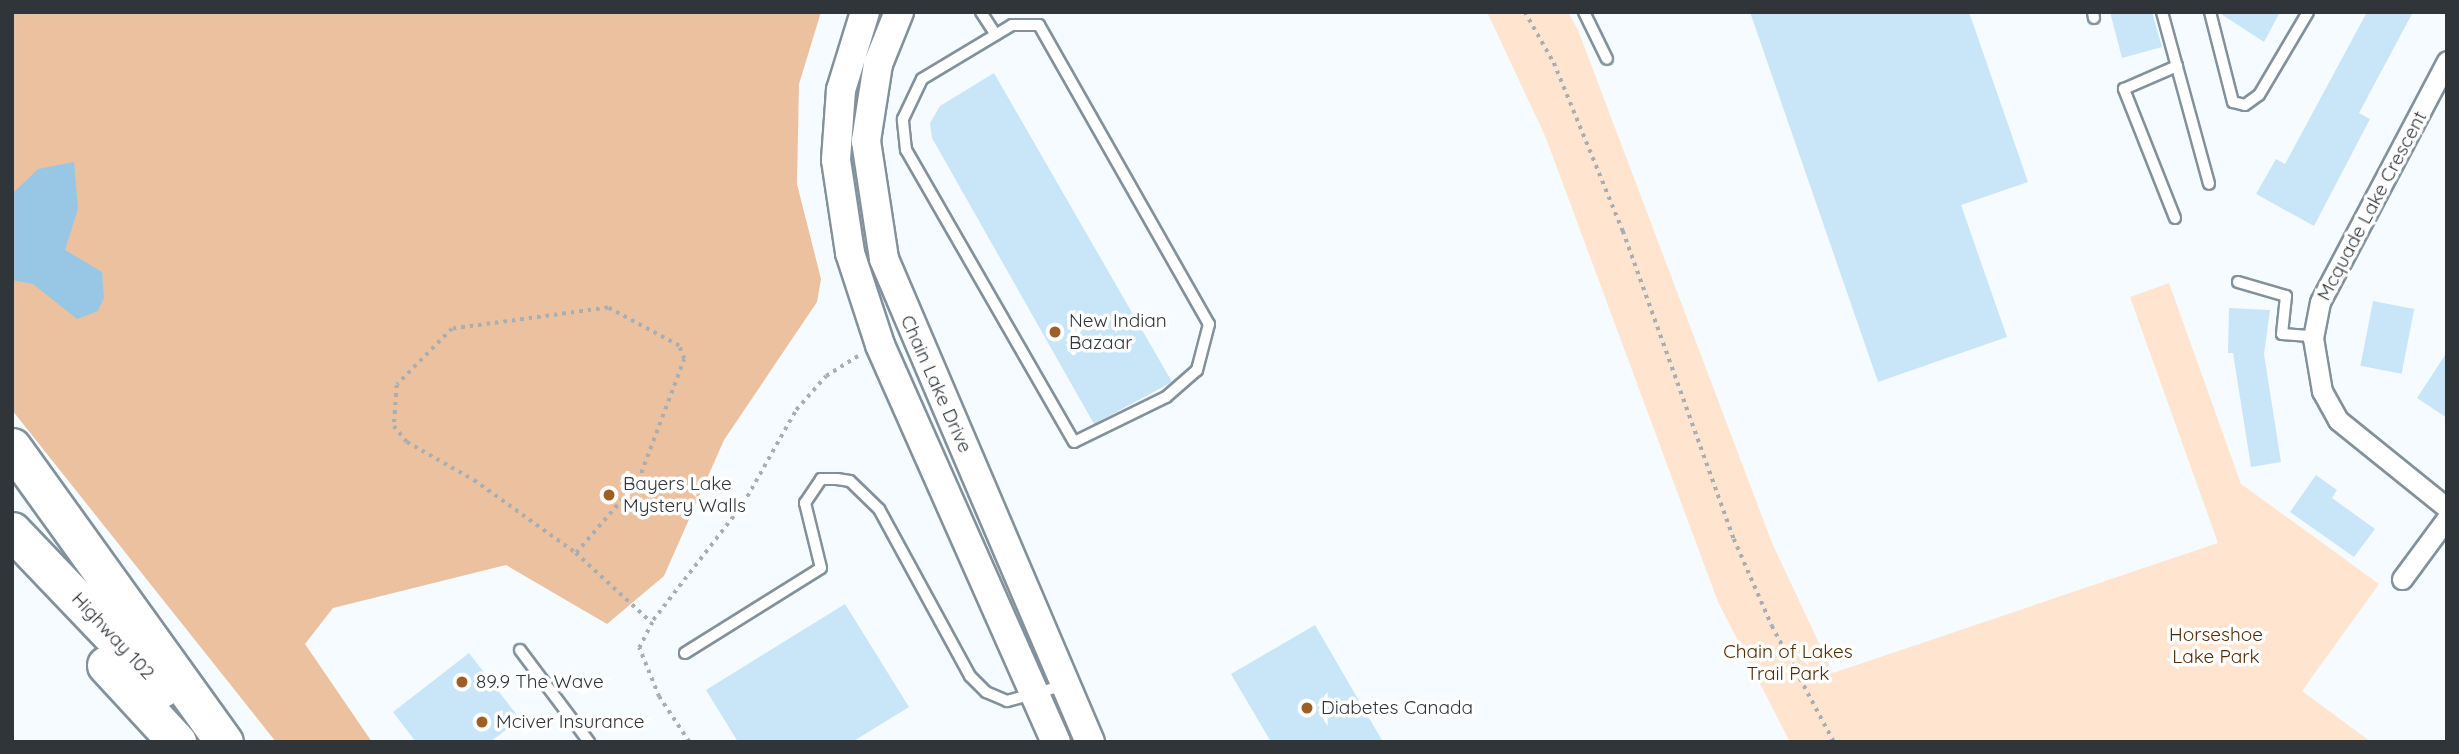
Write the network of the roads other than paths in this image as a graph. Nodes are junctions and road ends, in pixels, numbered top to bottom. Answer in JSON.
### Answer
{"nodes":[{"id":1,"x":864,"y":12,"type":"edge"},
{"id":2,"x":899,"y":12,"type":"edge"},
{"id":3,"x":981,"y":12,"type":"edge"},
{"id":4,"x":1584,"y":12,"type":"edge"},
{"id":5,"x":2162,"y":12,"type":"edge"},
{"id":6,"x":2210,"y":12,"type":"edge"},
{"id":7,"x":2308,"y":12,"type":"edge"},
{"id":8,"x":996,"y":35,"type":"junction"},
{"id":9,"x":1607,"y":59,"type":"dead end"},
{"id":10,"x":2447,"y":61,"type":"edge"},
{"id":11,"x":2177,"y":66,"type":"junction"},
{"id":12,"x":2209,"y":184,"type":"dead end"},
{"id":13,"x":2175,"y":218,"type":"dead end"},
{"id":14,"x":2238,"y":282,"type":"dead end"},
{"id":15,"x":2313,"y":336,"type":"junction"},
{"id":16,"x":12,"y":447,"type":"edge"},
{"id":17,"x":2447,"y":508,"type":"edge"},
{"id":18,"x":2447,"y":518,"type":"edge"},
{"id":19,"x":12,"y":531,"type":"edge"},
{"id":20,"x":12,"y":565,"type":"edge"},
{"id":21,"x":2402,"y":579,"type":"dead end"},
{"id":22,"x":520,"y":650,"type":"dead end"},
{"id":23,"x":685,"y":653,"type":"dead end"},
{"id":24,"x":1066,"y":685,"type":"junction"},
{"id":25,"x":1033,"y":692,"type":"junction"},
{"id":26,"x":177,"y":742,"type":"edge"},
{"id":27,"x":213,"y":742,"type":"edge"},
{"id":28,"x":224,"y":742,"type":"edge"},
{"id":29,"x":589,"y":742,"type":"edge"},
{"id":30,"x":1056,"y":742,"type":"edge"},
{"id":31,"x":1090,"y":742,"type":"edge"}],
"edges":[{"from":1,"to":25,"type":"street","name":"Chain Lake Drive"},
{"from":2,"to":24,"type":"street","name":"Chain Lake Drive"},
{"from":3,"to":8,"type":"lane"},
{"from":4,"to":9,"type":"lane"},
{"from":5,"to":11,"type":"lane"},
{"from":6,"to":7,"type":"lane"},
{"from":8,"to":8,"type":"lane"},
{"from":10,"to":15,"type":"street","name":"Mcquade Lake Crescent"},
{"from":11,"to":12,"type":"lane"},
{"from":11,"to":13,"type":"lane"},
{"from":14,"to":15,"type":"lane"},
{"from":15,"to":17,"type":"street","name":"Mcquade Lake Crescent"},
{"from":16,"to":28,"type":"highway"},
{"from":18,"to":21,"type":"street"},
{"from":19,"to":27,"type":"highway","name":"Highway 102"},
{"from":20,"to":26,"type":"highway","name":"Highway 102"},
{"from":22,"to":29,"type":"lane"},
{"from":23,"to":25,"type":"lane"},
{"from":24,"to":25,"type":"lane"},
{"from":24,"to":31,"type":"street","name":"Chain Lake Drive"},
{"from":25,"to":30,"type":"street","name":"Chain Lake Drive"}]}
